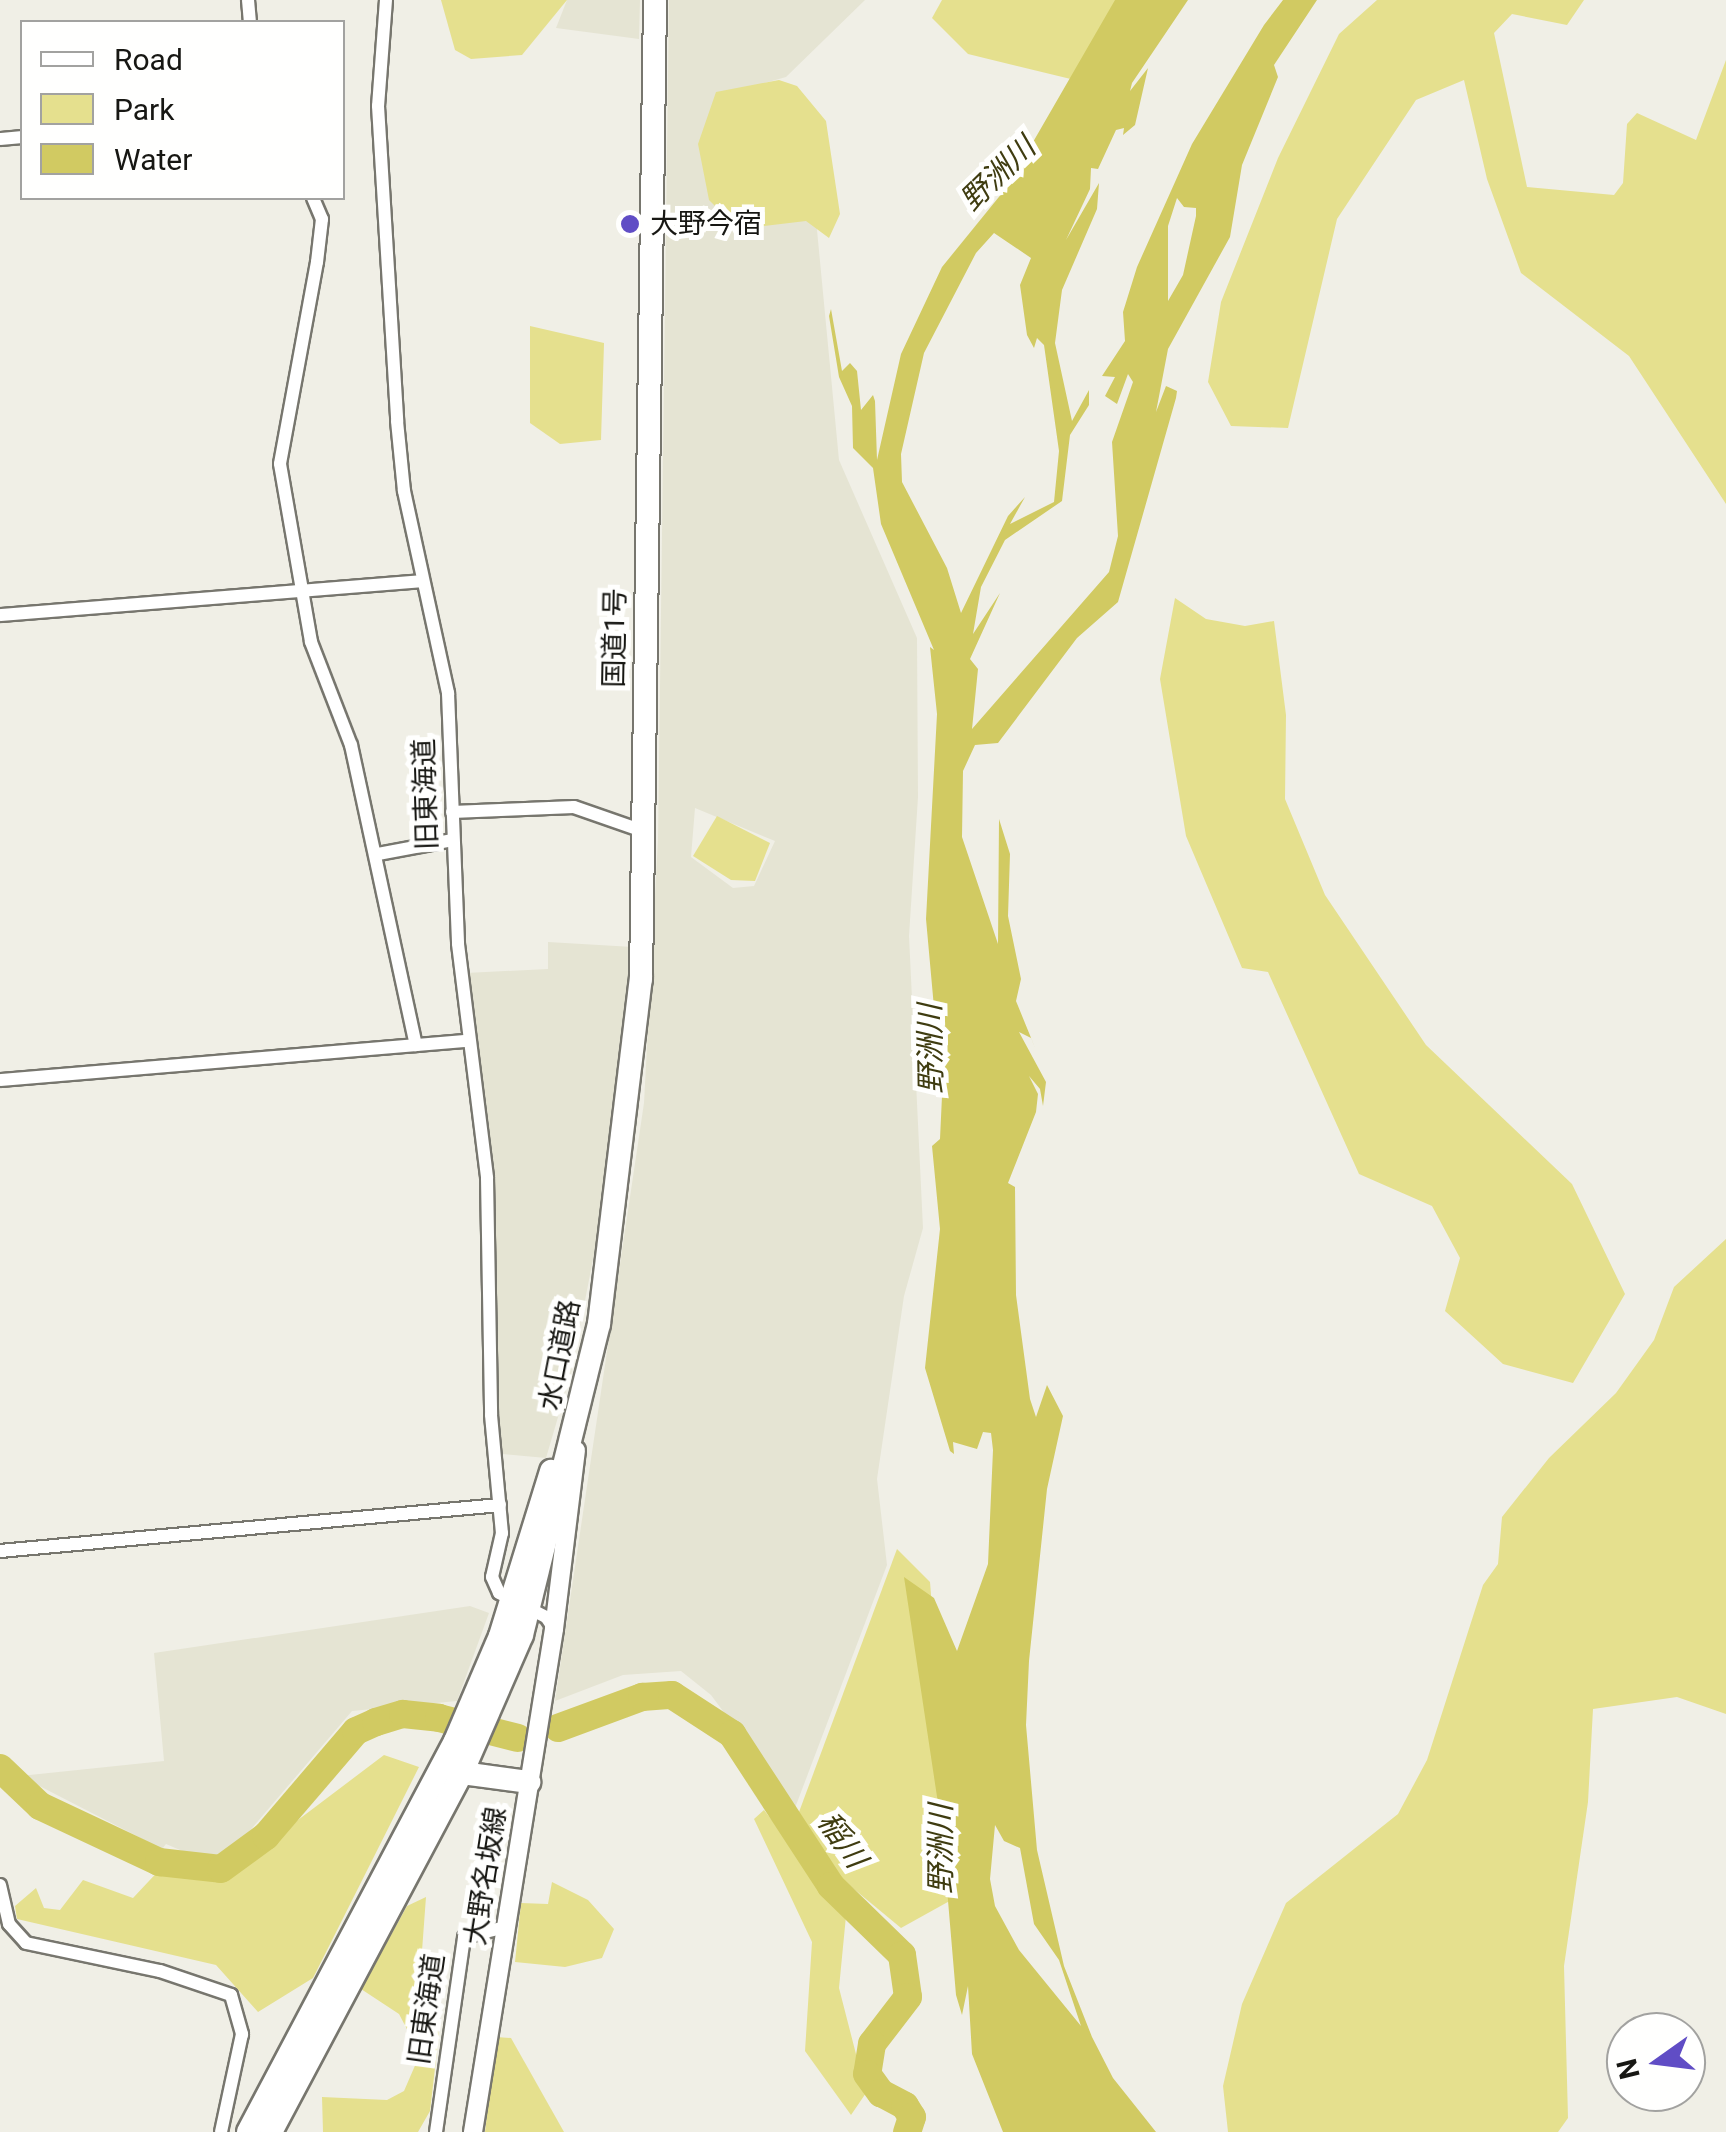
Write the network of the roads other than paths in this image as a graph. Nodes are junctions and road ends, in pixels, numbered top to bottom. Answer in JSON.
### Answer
{"nodes":[{"id":1,"x":386,"y":0,"type":"edge"},
{"id":2,"x":654,"y":0,"type":"edge"},
{"id":3,"x":314,"y":200,"type":"edge"},
{"id":4,"x":421,"y":581,"type":"junction"},
{"id":5,"x":300,"y":588,"type":"junction"},
{"id":6,"x":0,"y":615,"type":"edge"},
{"id":7,"x":452,"y":812,"type":"junction"},
{"id":8,"x":643,"y":831,"type":"junction"},
{"id":9,"x":452,"y":840,"type":"junction"},
{"id":10,"x":378,"y":854,"type":"junction"},
{"id":11,"x":467,"y":1041,"type":"junction"},
{"id":12,"x":416,"y":1046,"type":"junction"},
{"id":13,"x":0,"y":1080,"type":"edge"},
{"id":14,"x":605,"y":1275,"type":"junction"},
{"id":15,"x":579,"y":1415,"type":"junction"},
{"id":16,"x":500,"y":1505,"type":"junction"},
{"id":17,"x":535,"y":1519,"type":"junction"},
{"id":18,"x":0,"y":1552,"type":"edge"},
{"id":19,"x":539,"y":1570,"type":"junction"},
{"id":20,"x":513,"y":1596,"type":"junction"},
{"id":21,"x":554,"y":1630,"type":"junction"},
{"id":22,"x":465,"y":1743,"type":"junction"},
{"id":23,"x":462,"y":1773,"type":"junction"},
{"id":24,"x":529,"y":1782,"type":"junction"},
{"id":25,"x":0,"y":1885,"type":"edge"},
{"id":26,"x":506,"y":1927,"type":"junction"},
{"id":27,"x":220,"y":2132,"type":"edge"},
{"id":28,"x":248,"y":2132,"type":"edge"},
{"id":29,"x":271,"y":2132,"type":"edge"},
{"id":30,"x":436,"y":2132,"type":"edge"},
{"id":31,"x":472,"y":2132,"type":"edge"}],
"edges":[{"from":1,"to":4,"type":"street","name":"旧東海道"},
{"from":2,"to":8,"type":"highway","name":"国道1号"},
{"from":3,"to":5,"type":"street"},
{"from":4,"to":5,"type":"street"},
{"from":4,"to":7,"type":"street","name":"旧東海道"},
{"from":5,"to":6,"type":"street"},
{"from":5,"to":10,"type":"street"},
{"from":7,"to":8,"type":"street"},
{"from":7,"to":9,"type":"street","name":"旧東海道"},
{"from":8,"to":14,"type":"highway","name":"国道1号"},
{"from":9,"to":10,"type":"street"},
{"from":9,"to":11,"type":"street","name":"旧東海道"},
{"from":10,"to":12,"type":"street"},
{"from":11,"to":12,"type":"street"},
{"from":11,"to":16,"type":"street","name":"旧東海道"},
{"from":12,"to":13,"type":"street"},
{"from":14,"to":15,"type":"highway","name":"水口道路"},
{"from":14,"to":17,"type":"highway","name":"水口道路"},
{"from":15,"to":19,"type":"highway","name":"水口道路"},
{"from":15,"to":21,"type":"main road","name":"大野名坂線"},
{"from":16,"to":18,"type":"street"},
{"from":16,"to":20,"type":"street","name":"旧東海道"},
{"from":17,"to":19,"type":"main road"},
{"from":17,"to":20,"type":"highway","name":"水口道路"},
{"from":19,"to":20,"type":"highway","name":"水口道路"},
{"from":19,"to":21,"type":"main road"},
{"from":20,"to":21,"type":"street"},
{"from":20,"to":22,"type":"highway","name":"水口道路"},
{"from":21,"to":24,"type":"main road","name":"大野名坂線"},
{"from":22,"to":23,"type":"highway","name":"水口道路"},
{"from":22,"to":28,"type":"highway","name":"水口道路"},
{"from":23,"to":24,"type":"highway"},
{"from":23,"to":29,"type":"highway","name":"水口道路"},
{"from":24,"to":26,"type":"main road","name":"大野名坂線"},
{"from":25,"to":27,"type":"street"},
{"from":26,"to":30,"type":"street","name":"旧東海道"},
{"from":26,"to":31,"type":"main road","name":"大野名坂線"}]}
